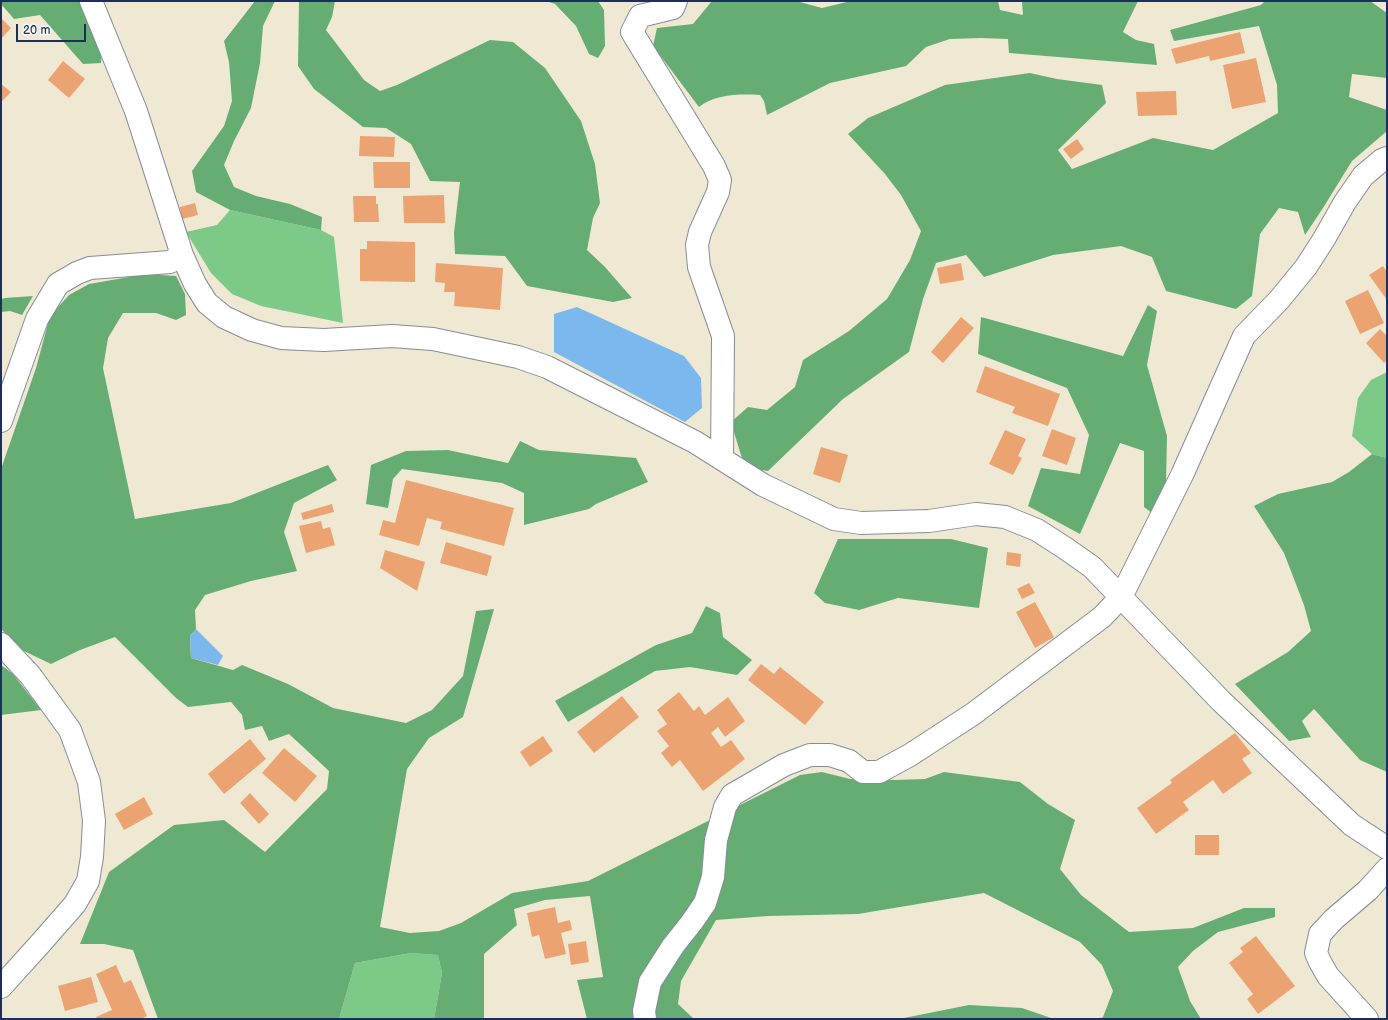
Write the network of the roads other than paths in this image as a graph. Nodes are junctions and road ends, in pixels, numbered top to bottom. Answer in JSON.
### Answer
{"nodes":[{"id":1,"x":91,"y":1,"type":"edge"},
{"id":2,"x":676,"y":1,"type":"edge"},
{"id":3,"x":1387,"y":158,"type":"edge"},
{"id":4,"x":182,"y":255,"type":"junction"},
{"id":5,"x":1,"y":421,"type":"edge"},
{"id":6,"x":722,"y":458,"type":"junction"},
{"id":7,"x":1121,"y":597,"type":"junction"},
{"id":8,"x":1,"y":644,"type":"edge"},
{"id":9,"x":1387,"y":848,"type":"edge"},
{"id":10,"x":1387,"y":869,"type":"edge"},
{"id":11,"x":1,"y":987,"type":"edge"},
{"id":12,"x":645,"y":1019,"type":"edge"},
{"id":13,"x":1366,"y":1019,"type":"edge"}],
"edges":[{"from":1,"to":4,"type":"street"},
{"from":2,"to":6,"type":"street"},
{"from":3,"to":7,"type":"street"},
{"from":4,"to":5,"type":"street"},
{"from":4,"to":6,"type":"street"},
{"from":6,"to":7,"type":"street"},
{"from":7,"to":9,"type":"street"},
{"from":7,"to":12,"type":"street"},
{"from":8,"to":11,"type":"street"},
{"from":10,"to":13,"type":"street"}]}
